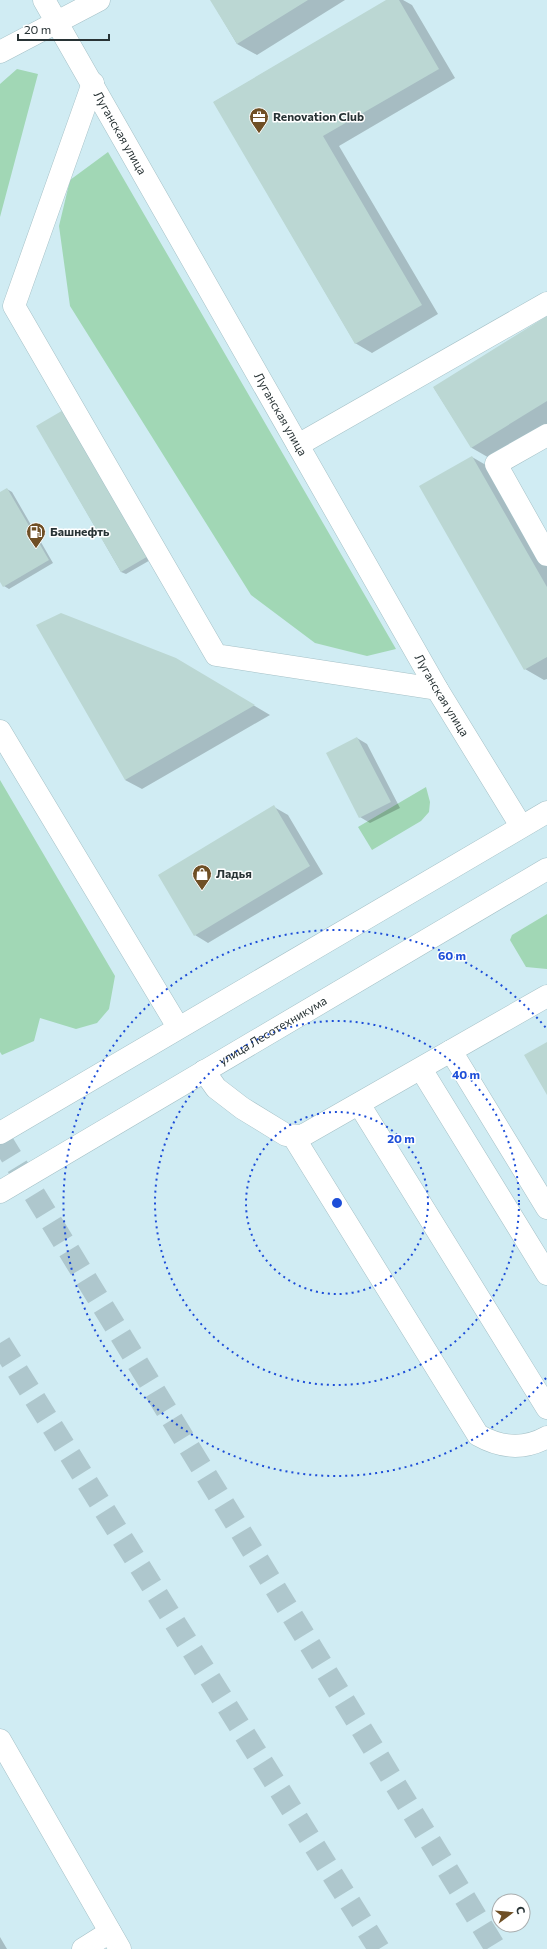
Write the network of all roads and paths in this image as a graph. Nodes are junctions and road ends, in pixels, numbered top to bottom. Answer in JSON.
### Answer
{"nodes":[{"id":1,"x":44,"y":0,"type":"edge"},
{"id":2,"x":99,"y":0,"type":"edge"},
{"id":3,"x":56,"y":22,"type":"junction"},
{"id":4,"x":0,"y":52,"type":"edge"},
{"id":5,"x":92,"y":83,"type":"junction"},
{"id":6,"x":547,"y":303,"type":"edge"},
{"id":7,"x":547,"y":435,"type":"edge"},
{"id":8,"x":298,"y":445,"type":"junction"},
{"id":9,"x":547,"y":555,"type":"edge"},
{"id":10,"x":437,"y":689,"type":"junction"},
{"id":11,"x":0,"y":731,"type":"edge"},
{"id":12,"x":547,"y":812,"type":"edge"},
{"id":13,"x":521,"y":826,"type":"junction"},
{"id":14,"x":547,"y":869,"type":"edge"},
{"id":15,"x":547,"y":996,"type":"edge"},
{"id":16,"x":178,"y":1027,"type":"junction"},
{"id":17,"x":451,"y":1052,"type":"junction"},
{"id":18,"x":421,"y":1068,"type":"junction"},
{"id":19,"x":204,"y":1071,"type":"junction"},
{"id":20,"x":360,"y":1104,"type":"junction"},
{"id":21,"x":0,"y":1133,"type":"edge"},
{"id":22,"x":293,"y":1136,"type":"junction"},
{"id":23,"x":0,"y":1192,"type":"edge"},
{"id":24,"x":547,"y":1208,"type":"edge"},
{"id":25,"x":547,"y":1274,"type":"edge"},
{"id":26,"x":547,"y":1408,"type":"edge"},
{"id":27,"x":547,"y":1437,"type":"edge"},
{"id":28,"x":0,"y":1740,"type":"edge"},
{"id":29,"x":115,"y":1941,"type":"edge"},
{"id":30,"x":83,"y":1949,"type":"edge"}],
"edges":[{"from":1,"to":3,"type":"main road","name":"Луганская улица"},
{"from":2,"to":3,"type":"main road"},
{"from":3,"to":4,"type":"main road"},
{"from":3,"to":5,"type":"main road","name":"Луганская улица"},
{"from":5,"to":8,"type":"main road","name":"Луганская улица"},
{"from":5,"to":10,"type":"main road"},
{"from":6,"to":8,"type":"main road"},
{"from":7,"to":9,"type":"main road"},
{"from":8,"to":10,"type":"main road","name":"Луганская улица"},
{"from":10,"to":13,"type":"main road","name":"Луганская улица"},
{"from":11,"to":16,"type":"main road"},
{"from":12,"to":13,"type":"main road"},
{"from":13,"to":16,"type":"main road"},
{"from":14,"to":19,"type":"main road","name":"улица Лесотехникума"},
{"from":15,"to":17,"type":"main road"},
{"from":16,"to":21,"type":"main road"},
{"from":17,"to":18,"type":"main road"},
{"from":17,"to":24,"type":"main road"},
{"from":18,"to":20,"type":"main road"},
{"from":18,"to":25,"type":"main road"},
{"from":19,"to":22,"type":"main road"},
{"from":19,"to":23,"type":"main road","name":"улица Лесотехникума"},
{"from":20,"to":22,"type":"main road"},
{"from":20,"to":26,"type":"main road"},
{"from":22,"to":27,"type":"main road"},
{"from":28,"to":29,"type":"main road"},
{"from":29,"to":30,"type":"main road"}]}
